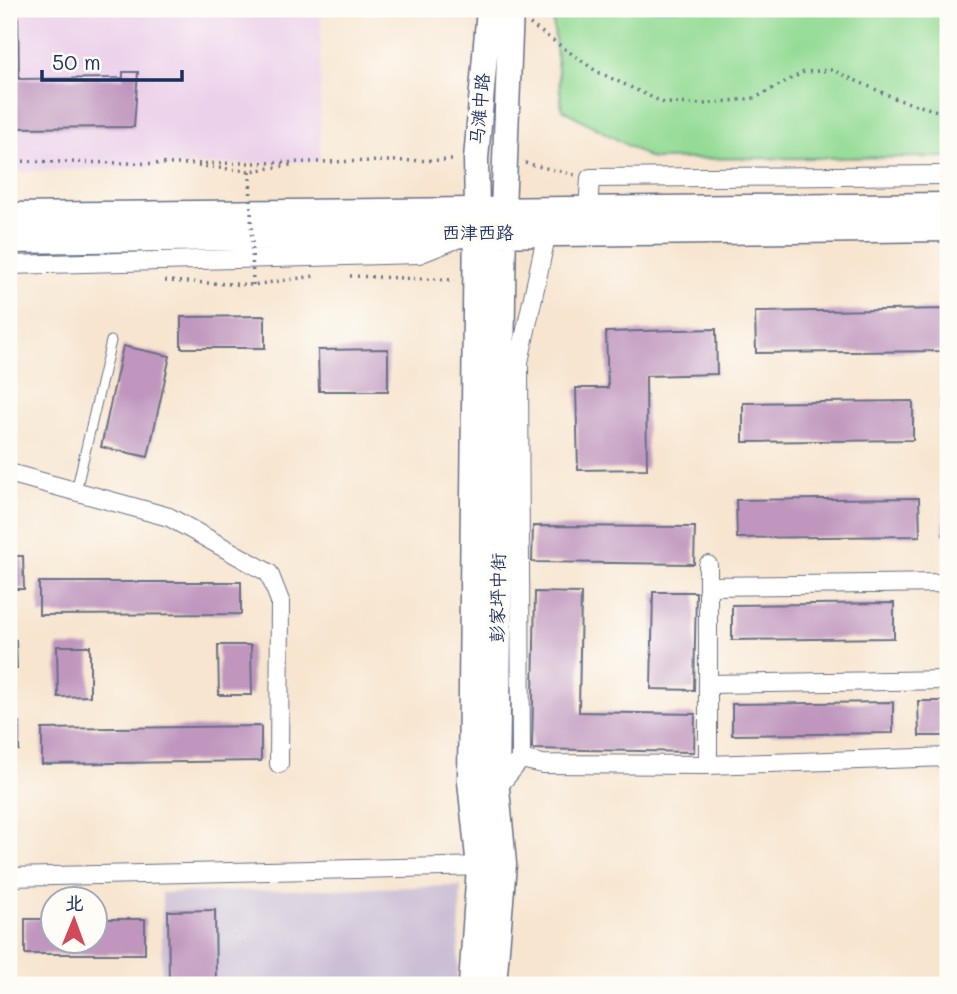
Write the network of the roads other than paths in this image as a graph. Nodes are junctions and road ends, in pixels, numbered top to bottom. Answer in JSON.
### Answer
{"nodes":[{"id":1,"x":504,"y":9,"type":"edge"},
{"id":2,"x":948,"y":175,"type":"edge"},
{"id":3,"x":948,"y":206,"type":"edge"},
{"id":4,"x":588,"y":210,"type":"junction"},
{"id":5,"x":9,"y":216,"type":"edge"},
{"id":6,"x":490,"y":221,"type":"junction"},
{"id":7,"x":549,"y":221,"type":"junction"},
{"id":8,"x":948,"y":228,"type":"edge"},
{"id":9,"x":9,"y":240,"type":"edge"},
{"id":10,"x":9,"y":265,"type":"edge"},
{"id":11,"x":111,"y":341,"type":"dead end"},
{"id":12,"x":9,"y":473,"type":"edge"},
{"id":13,"x":76,"y":491,"type":"junction"},
{"id":14,"x":708,"y":565,"type":"dead end"},
{"id":15,"x":948,"y":583,"type":"edge"},
{"id":16,"x":708,"y":586,"type":"junction"},
{"id":17,"x":948,"y":680,"type":"edge"},
{"id":18,"x":708,"y":684,"type":"junction"},
{"id":19,"x":948,"y":757,"type":"edge"},
{"id":20,"x":521,"y":759,"type":"junction"},
{"id":21,"x":279,"y":764,"type":"dead end"},
{"id":22,"x":708,"y":765,"type":"junction"},
{"id":23,"x":496,"y":789,"type":"junction"},
{"id":24,"x":491,"y":866,"type":"junction"},
{"id":25,"x":9,"y":877,"type":"edge"},
{"id":26,"x":472,"y":985,"type":"edge"},
{"id":27,"x":493,"y":985,"type":"edge"}],
"edges":[{"from":1,"to":6,"type":"main road","name":"马滩中路"},
{"from":1,"to":6,"type":"main road","name":"马滩中路"},
{"from":2,"to":4,"type":"street"},
{"from":3,"to":4,"type":"main road","name":"西津西路"},
{"from":4,"to":7,"type":"main road","name":"西津西路"},
{"from":5,"to":6,"type":"main road","name":"西津西路"},
{"from":6,"to":7,"type":"main road","name":"西津西路"},
{"from":6,"to":9,"type":"main road","name":"西津西路"},
{"from":6,"to":10,"type":"street"},
{"from":6,"to":23,"type":"main road","name":"彭家坪中街"},
{"from":6,"to":24,"type":"main road","name":"彭家坪中街"},
{"from":7,"to":8,"type":"main road","name":"西津西路"},
{"from":7,"to":20,"type":"street"},
{"from":11,"to":13,"type":"lane"},
{"from":12,"to":13,"type":"street"},
{"from":13,"to":21,"type":"street"},
{"from":14,"to":16,"type":"street"},
{"from":15,"to":16,"type":"street"},
{"from":16,"to":18,"type":"street"},
{"from":17,"to":18,"type":"street"},
{"from":18,"to":22,"type":"street"},
{"from":19,"to":22,"type":"street"},
{"from":20,"to":22,"type":"street"},
{"from":20,"to":23,"type":"street"},
{"from":23,"to":24,"type":"main road","name":"彭家坪中街"},
{"from":24,"to":25,"type":"street"},
{"from":24,"to":26,"type":"main road","name":"彭家坪中街"},
{"from":24,"to":27,"type":"main road","name":"彭家坪中街"}]}
